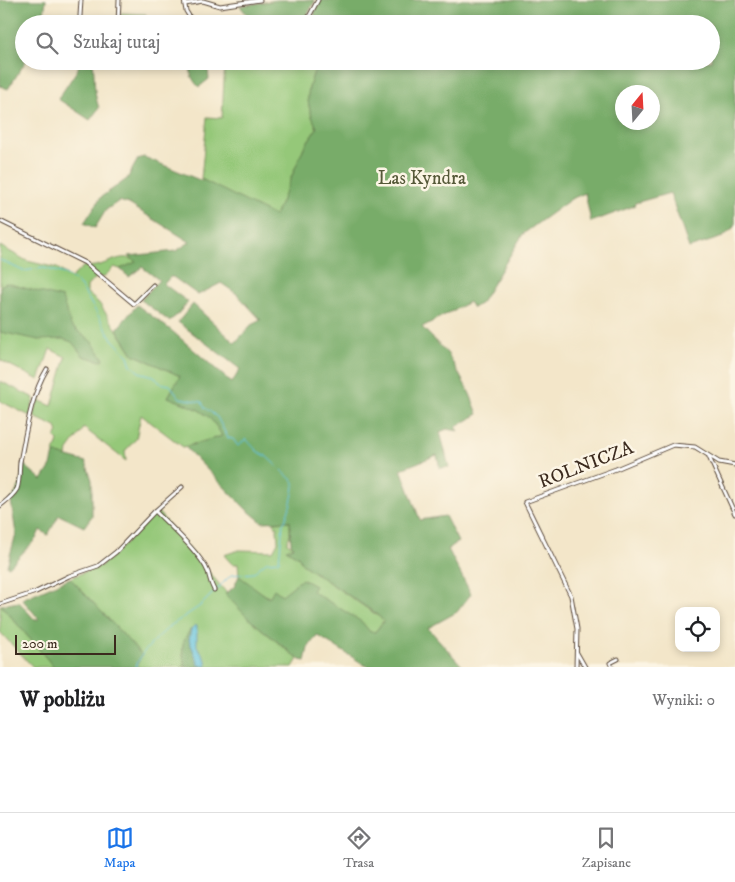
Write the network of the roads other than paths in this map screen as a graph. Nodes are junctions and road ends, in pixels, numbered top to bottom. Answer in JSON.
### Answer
{"nodes":[{"id":1,"x":81,"y":0,"type":"edge"},
{"id":2,"x":119,"y":0,"type":"edge"},
{"id":3,"x":260,"y":0,"type":"edge"},
{"id":4,"x":318,"y":0,"type":"edge"},
{"id":5,"x":185,"y":2,"type":"edge"},
{"id":6,"x":80,"y":15,"type":"edge"},
{"id":7,"x":118,"y":15,"type":"edge"},
{"id":8,"x":189,"y":15,"type":"edge"},
{"id":9,"x":310,"y":15,"type":"edge"},
{"id":10,"x":0,"y":221,"type":"edge"},
{"id":11,"x":153,"y":286,"type":"dead end"},
{"id":12,"x":47,"y":369,"type":"dead end"},
{"id":13,"x":709,"y":456,"type":"junction"},
{"id":14,"x":735,"y":465,"type":"edge"},
{"id":15,"x":182,"y":487,"type":"dead end"},
{"id":16,"x":0,"y":506,"type":"edge"},
{"id":17,"x":155,"y":511,"type":"junction"},
{"id":18,"x":735,"y":514,"type":"edge"},
{"id":19,"x":214,"y":590,"type":"dead end"},
{"id":20,"x":0,"y":604,"type":"edge"},
{"id":21,"x":577,"y":653,"type":"junction"},
{"id":22,"x":618,"y":659,"type":"dead end"},
{"id":23,"x":576,"y":667,"type":"edge"},
{"id":24,"x":585,"y":667,"type":"edge"},
{"id":25,"x":612,"y":667,"type":"edge"}],
"edges":[{"from":1,"to":6,"type":"street"},
{"from":2,"to":7,"type":"street"},
{"from":3,"to":5,"type":"street"},
{"from":4,"to":9,"type":"street"},
{"from":5,"to":8,"type":"street"},
{"from":10,"to":11,"type":"street"},
{"from":12,"to":16,"type":"street"},
{"from":13,"to":14,"type":"street","name":"ROLNICZA"},
{"from":13,"to":18,"type":"street"},
{"from":13,"to":21,"type":"street","name":"ROLNICZA"},
{"from":15,"to":17,"type":"street"},
{"from":17,"to":19,"type":"street"},
{"from":17,"to":20,"type":"street"},
{"from":21,"to":23,"type":"street","name":"ROLNICZA"},
{"from":21,"to":24,"type":"street"},
{"from":22,"to":25,"type":"street"}]}
